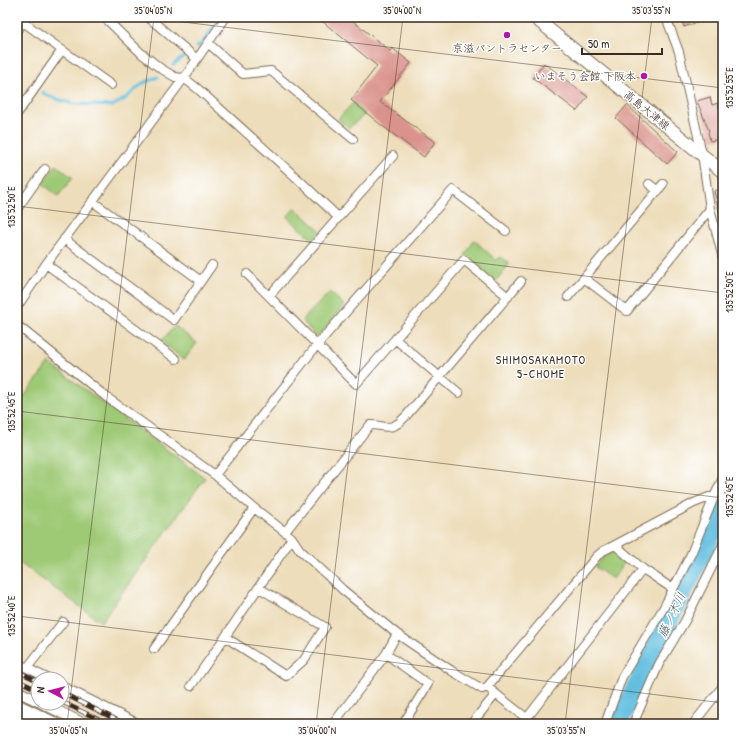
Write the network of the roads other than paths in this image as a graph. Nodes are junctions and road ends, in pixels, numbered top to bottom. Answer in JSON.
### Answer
{"nodes":[{"id":1,"x":104,"y":17,"type":"edge"},
{"id":2,"x":148,"y":17,"type":"edge"},
{"id":3,"x":226,"y":17,"type":"edge"},
{"id":4,"x":534,"y":17,"type":"edge"},
{"id":5,"x":666,"y":17,"type":"edge"},
{"id":6,"x":17,"y":30,"type":"edge"},
{"id":7,"x":208,"y":43,"type":"junction"},
{"id":8,"x":62,"y":50,"type":"junction"},
{"id":9,"x":197,"y":59,"type":"junction"},
{"id":10,"x":184,"y":78,"type":"junction"},
{"id":11,"x":111,"y":85,"type":"dead end"},
{"id":12,"x":17,"y":114,"type":"edge"},
{"id":13,"x":353,"y":139,"type":"dead end"},
{"id":14,"x":702,"y":154,"type":"junction"},
{"id":15,"x":392,"y":156,"type":"dead end"},
{"id":16,"x":45,"y":168,"type":"dead end"},
{"id":17,"x":723,"y":172,"type":"edge"},
{"id":18,"x":649,"y":184,"type":"dead end"},
{"id":19,"x":663,"y":184,"type":"dead end"},
{"id":20,"x":658,"y":191,"type":"junction"},
{"id":21,"x":92,"y":201,"type":"junction"},
{"id":22,"x":17,"y":209,"type":"edge"},
{"id":23,"x":710,"y":209,"type":"junction"},
{"id":24,"x":338,"y":217,"type":"junction"},
{"id":25,"x":506,"y":231,"type":"dead end"},
{"id":26,"x":64,"y":239,"type":"junction"},
{"id":27,"x":723,"y":258,"type":"edge"},
{"id":28,"x":46,"y":264,"type":"junction"},
{"id":29,"x":212,"y":265,"type":"dead end"},
{"id":30,"x":247,"y":274,"type":"dead end"},
{"id":31,"x":584,"y":278,"type":"junction"},
{"id":32,"x":201,"y":281,"type":"junction"},
{"id":33,"x":521,"y":281,"type":"dead end"},
{"id":34,"x":269,"y":296,"type":"junction"},
{"id":35,"x":508,"y":297,"type":"junction"},
{"id":36,"x":568,"y":297,"type":"dead end"},
{"id":37,"x":17,"y":307,"type":"edge"},
{"id":38,"x":17,"y":325,"type":"edge"},
{"id":39,"x":395,"y":339,"type":"junction"},
{"id":40,"x":317,"y":344,"type":"junction"},
{"id":41,"x":176,"y":359,"type":"dead end"},
{"id":42,"x":440,"y":377,"type":"junction"},
{"id":43,"x":459,"y":393,"type":"dead end"},
{"id":44,"x":215,"y":475,"type":"junction"},
{"id":45,"x":722,"y":481,"type":"edge"},
{"id":46,"x":714,"y":497,"type":"junction"},
{"id":47,"x":254,"y":508,"type":"junction"},
{"id":48,"x":285,"y":532,"type":"junction"},
{"id":49,"x":292,"y":538,"type":"junction"},
{"id":50,"x":615,"y":545,"type":"junction"},
{"id":51,"x":723,"y":545,"type":"edge"},
{"id":52,"x":642,"y":569,"type":"junction"},
{"id":53,"x":259,"y":588,"type":"junction"},
{"id":54,"x":673,"y":590,"type":"junction"},
{"id":55,"x":63,"y":622,"type":"dead end"},
{"id":56,"x":397,"y":634,"type":"junction"},
{"id":57,"x":226,"y":638,"type":"junction"},
{"id":58,"x":154,"y":650,"type":"dead end"},
{"id":59,"x":386,"y":654,"type":"junction"},
{"id":60,"x":17,"y":663,"type":"edge"},
{"id":61,"x":27,"y":668,"type":"junction"},
{"id":62,"x":33,"y":671,"type":"edge"},
{"id":63,"x":191,"y":686,"type":"dead end"},
{"id":64,"x":723,"y":686,"type":"edge"},
{"id":65,"x":487,"y":687,"type":"junction"},
{"id":66,"x":70,"y":690,"type":"edge"},
{"id":67,"x":17,"y":691,"type":"edge"},
{"id":68,"x":496,"y":694,"type":"junction"},
{"id":69,"x":30,"y":697,"type":"edge"},
{"id":70,"x":17,"y":707,"type":"edge"},
{"id":71,"x":44,"y":715,"type":"edge"},
{"id":72,"x":527,"y":718,"type":"junction"},
{"id":73,"x":84,"y":724,"type":"edge"},
{"id":74,"x":139,"y":724,"type":"edge"},
{"id":75,"x":333,"y":724,"type":"edge"},
{"id":76,"x":403,"y":724,"type":"edge"},
{"id":77,"x":471,"y":724,"type":"edge"},
{"id":78,"x":534,"y":724,"type":"edge"},
{"id":79,"x":605,"y":724,"type":"edge"},
{"id":80,"x":633,"y":724,"type":"edge"},
{"id":81,"x":693,"y":724,"type":"edge"}],
"edges":[{"from":1,"to":10,"type":"street"},
{"from":2,"to":9,"type":"street"},
{"from":3,"to":7,"type":"street"},
{"from":4,"to":14,"type":"main road","name":"高島大津線"},
{"from":5,"to":14,"type":"street"},
{"from":6,"to":8,"type":"street"},
{"from":7,"to":9,"type":"street"},
{"from":7,"to":13,"type":"street"},
{"from":8,"to":11,"type":"street"},
{"from":8,"to":12,"type":"street"},
{"from":9,"to":10,"type":"street"},
{"from":10,"to":21,"type":"street"},
{"from":10,"to":24,"type":"street"},
{"from":14,"to":17,"type":"main road","name":"高島大津線"},
{"from":14,"to":23,"type":"street"},
{"from":15,"to":24,"type":"street"},
{"from":16,"to":22,"type":"street"},
{"from":18,"to":20,"type":"street"},
{"from":19,"to":20,"type":"street"},
{"from":20,"to":31,"type":"street"},
{"from":21,"to":26,"type":"street"},
{"from":21,"to":32,"type":"street"},
{"from":23,"to":27,"type":"street"},
{"from":23,"to":31,"type":"street"},
{"from":24,"to":34,"type":"street"},
{"from":25,"to":40,"type":"street"},
{"from":26,"to":28,"type":"street"},
{"from":26,"to":32,"type":"street"},
{"from":28,"to":37,"type":"street"},
{"from":28,"to":41,"type":"street"},
{"from":29,"to":32,"type":"street"},
{"from":30,"to":34,"type":"street"},
{"from":31,"to":36,"type":"street"},
{"from":33,"to":35,"type":"street"},
{"from":34,"to":40,"type":"street"},
{"from":35,"to":39,"type":"street"},
{"from":35,"to":42,"type":"street"},
{"from":38,"to":44,"type":"street"},
{"from":39,"to":40,"type":"street"},
{"from":39,"to":42,"type":"street"},
{"from":40,"to":44,"type":"street"},
{"from":42,"to":43,"type":"street"},
{"from":42,"to":48,"type":"street"},
{"from":44,"to":47,"type":"street"},
{"from":45,"to":46,"type":"street"},
{"from":46,"to":50,"type":"street"},
{"from":46,"to":54,"type":"street"},
{"from":47,"to":48,"type":"street"},
{"from":47,"to":58,"type":"street"},
{"from":48,"to":49,"type":"street"},
{"from":49,"to":53,"type":"street"},
{"from":49,"to":56,"type":"street"},
{"from":50,"to":52,"type":"street"},
{"from":50,"to":65,"type":"street"},
{"from":51,"to":80,"type":"street"},
{"from":52,"to":54,"type":"street"},
{"from":52,"to":72,"type":"street"},
{"from":53,"to":57,"type":"street"},
{"from":53,"to":57,"type":"street"},
{"from":54,"to":79,"type":"street"},
{"from":55,"to":61,"type":"street"},
{"from":56,"to":59,"type":"street"},
{"from":56,"to":65,"type":"street"},
{"from":57,"to":63,"type":"street"},
{"from":59,"to":75,"type":"street"},
{"from":59,"to":76,"type":"street"},
{"from":60,"to":61,"type":"street"},
{"from":61,"to":62,"type":"street"},
{"from":64,"to":81,"type":"street"},
{"from":65,"to":68,"type":"street"},
{"from":66,"to":74,"type":"street"},
{"from":67,"to":69,"type":"street"},
{"from":68,"to":72,"type":"street"},
{"from":68,"to":77,"type":"street"},
{"from":70,"to":71,"type":"highway"},
{"from":71,"to":73,"type":"street"},
{"from":72,"to":78,"type":"street"}]}
